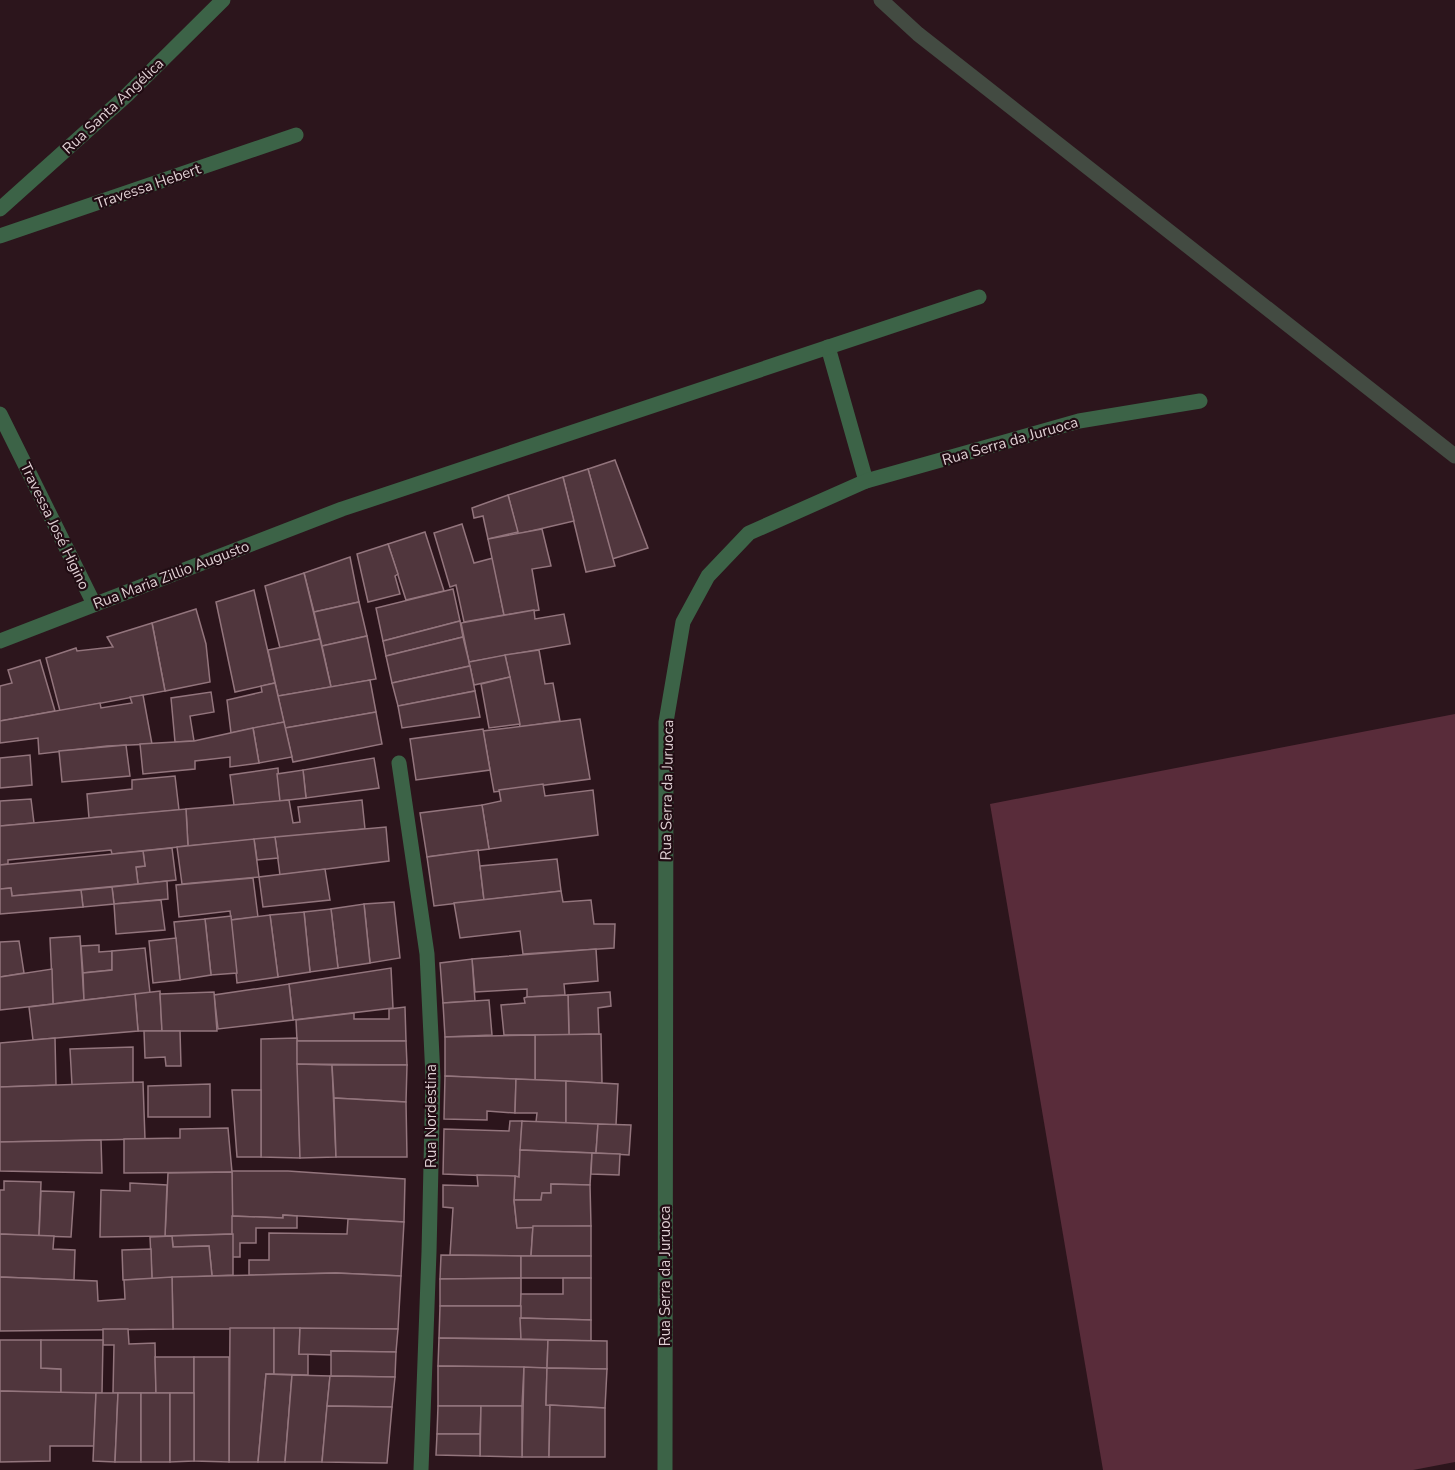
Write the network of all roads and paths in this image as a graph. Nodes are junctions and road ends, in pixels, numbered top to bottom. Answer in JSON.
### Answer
{"nodes":[{"id":1,"x":223,"y":0,"type":"edge"},
{"id":2,"x":296,"y":135,"type":"dead end"},
{"id":3,"x":0,"y":209,"type":"edge"},
{"id":4,"x":0,"y":236,"type":"edge"},
{"id":5,"x":979,"y":297,"type":"dead end"},
{"id":6,"x":828,"y":347,"type":"junction"},
{"id":7,"x":1200,"y":401,"type":"dead end"},
{"id":8,"x":0,"y":414,"type":"edge"},
{"id":9,"x":866,"y":481,"type":"junction"},
{"id":10,"x":94,"y":604,"type":"junction"},
{"id":11,"x":0,"y":641,"type":"edge"},
{"id":12,"x":399,"y":763,"type":"dead end"},
{"id":13,"x":421,"y":1470,"type":"edge"},
{"id":14,"x":665,"y":1470,"type":"edge"}],
"edges":[{"from":1,"to":3,"type":"street","name":"Rua Santa Angélica"},
{"from":2,"to":4,"type":"street","name":"Travessa Hebert"},
{"from":5,"to":6,"type":"street","name":"Rua Maria Zillio Augusto"},
{"from":6,"to":9,"type":"street"},
{"from":6,"to":10,"type":"street","name":"Rua Maria Zillio Augusto"},
{"from":7,"to":9,"type":"street","name":"Rua Serra da Juruoca"},
{"from":8,"to":10,"type":"street","name":"Travessa José Higino"},
{"from":9,"to":14,"type":"street","name":"Rua Serra da Juruoca"},
{"from":10,"to":11,"type":"street","name":"Rua Maria Zillio Augusto"},
{"from":12,"to":13,"type":"street","name":"Rua Nordestina"}]}
